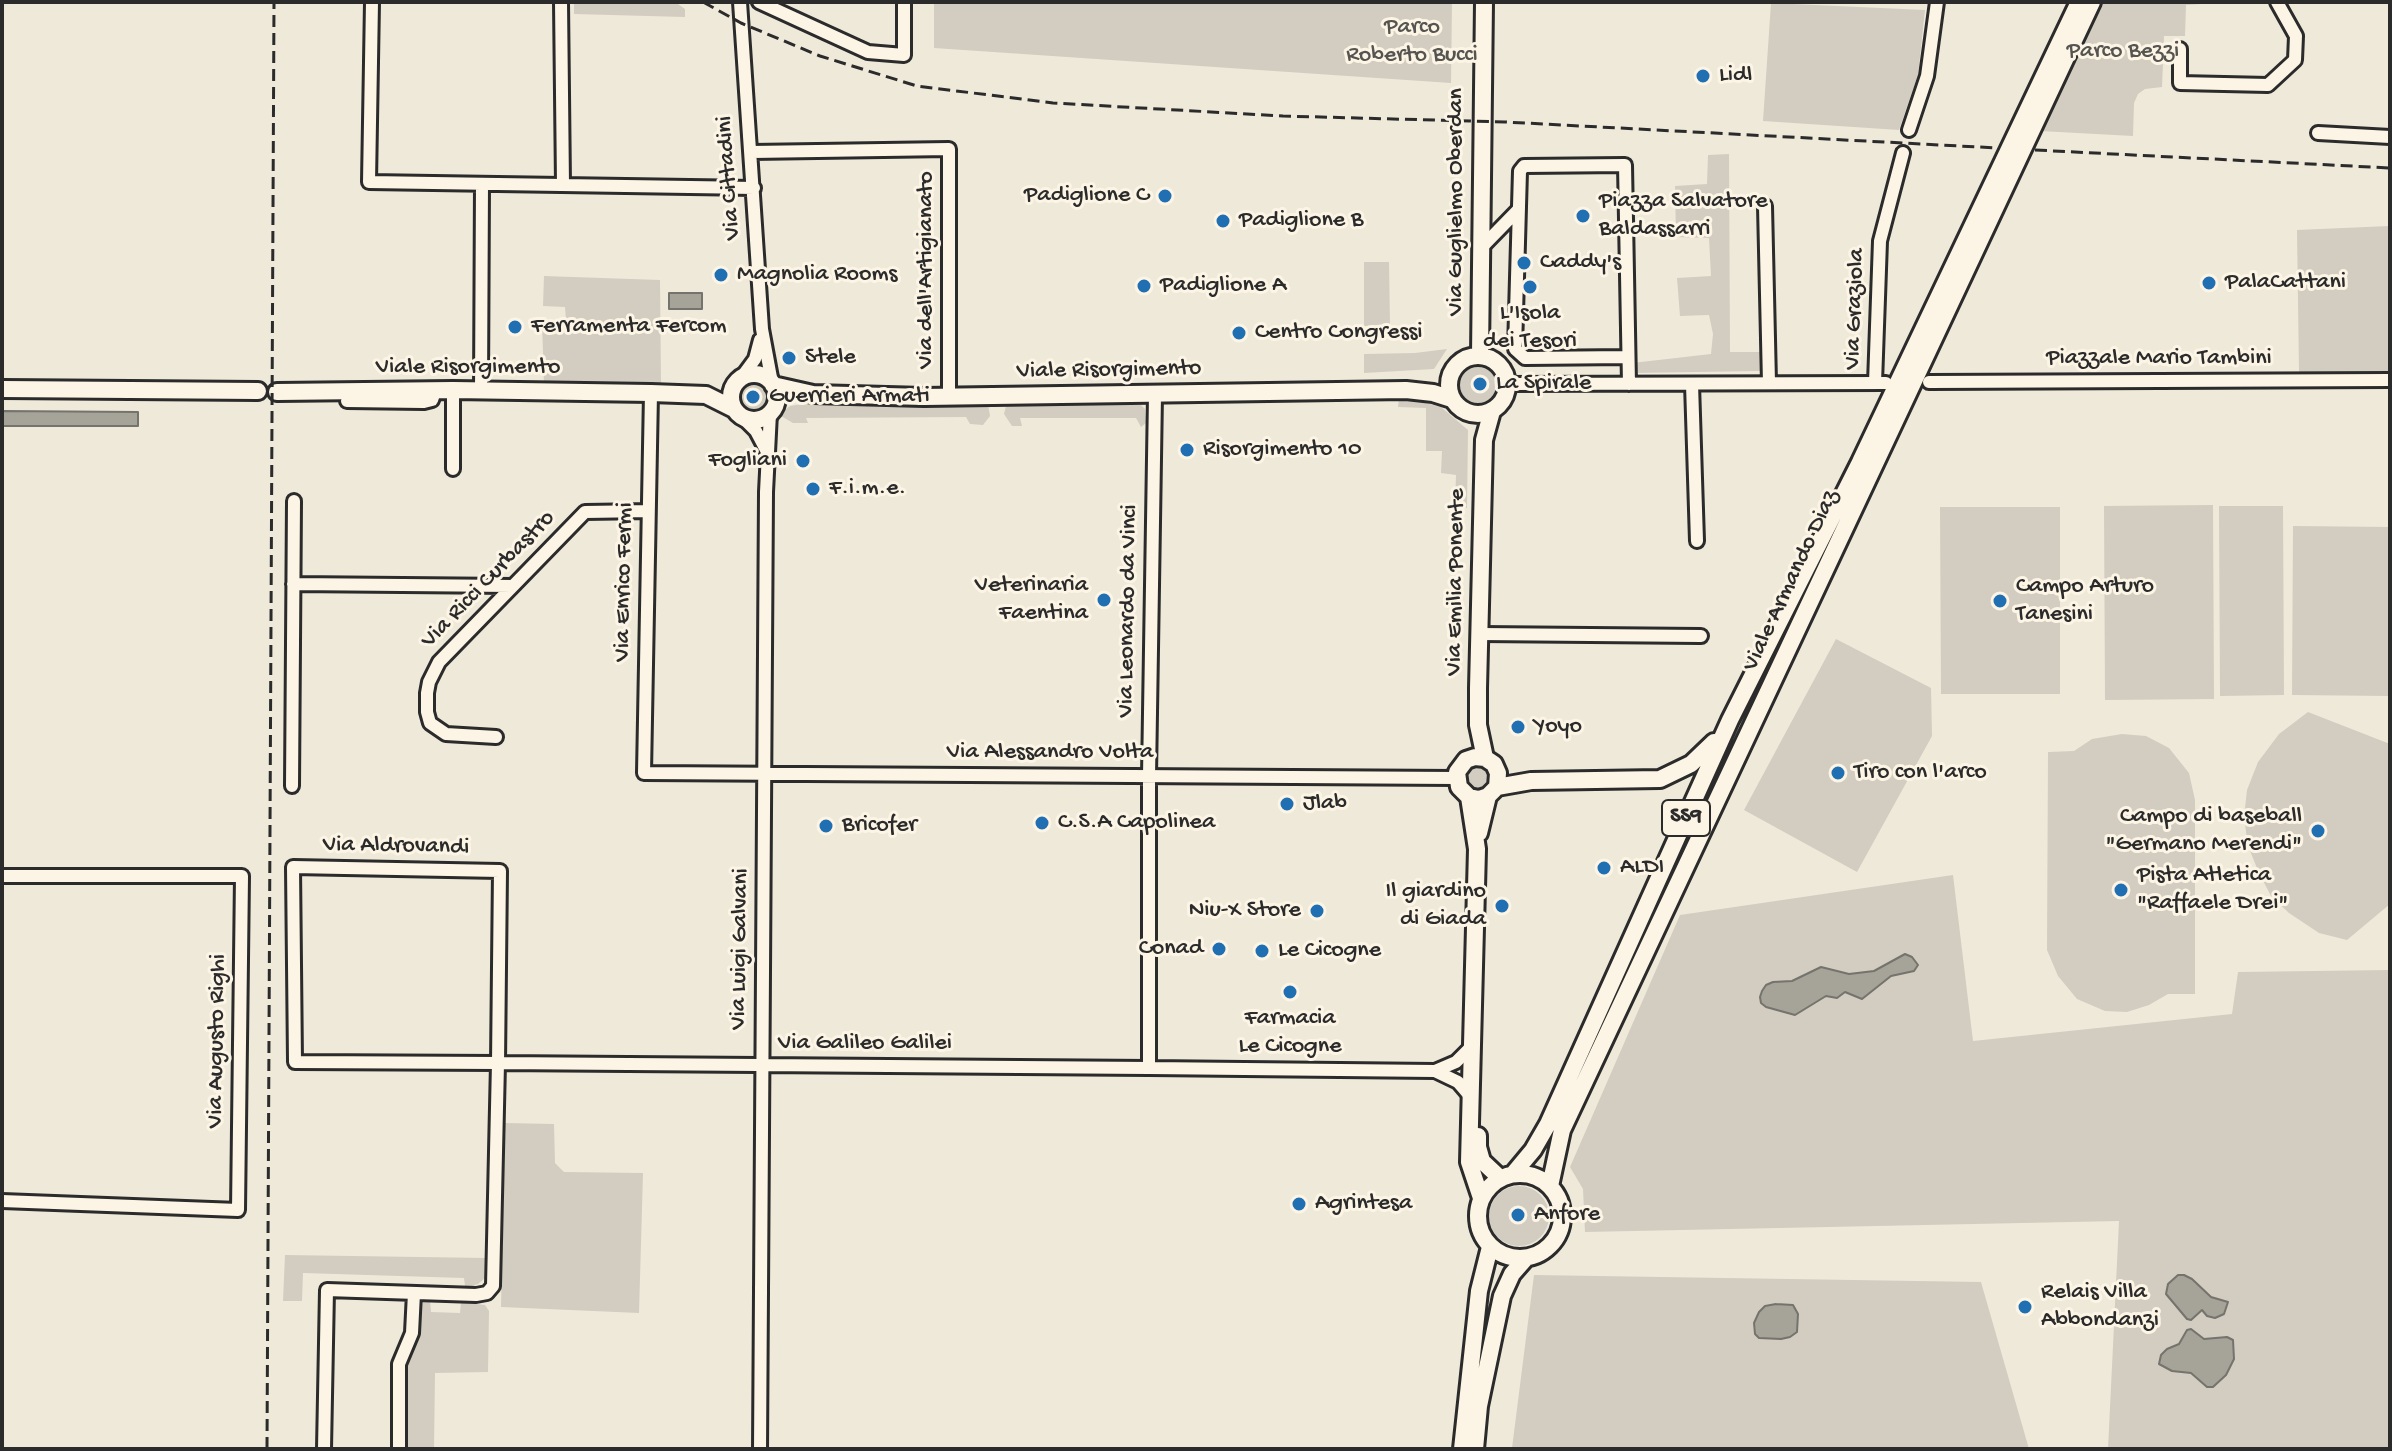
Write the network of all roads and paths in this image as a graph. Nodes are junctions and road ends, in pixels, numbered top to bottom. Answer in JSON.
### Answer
{"nodes":[{"id":1,"x":372,"y":2,"type":"edge"},
{"id":2,"x":561,"y":2,"type":"edge"},
{"id":3,"x":740,"y":2,"type":"edge"},
{"id":4,"x":759,"y":2,"type":"edge"},
{"id":5,"x":904,"y":2,"type":"edge"},
{"id":6,"x":1484,"y":2,"type":"edge"},
{"id":7,"x":1937,"y":2,"type":"edge"},
{"id":8,"x":2079,"y":2,"type":"edge"},
{"id":9,"x":2092,"y":2,"type":"edge"},
{"id":10,"x":2277,"y":2,"type":"edge"},
{"id":11,"x":2180,"y":49,"type":"dead end"},
{"id":12,"x":1909,"y":130,"type":"dead end"},
{"id":13,"x":2318,"y":133,"type":"dead end"},
{"id":14,"x":2390,"y":137,"type":"edge"},
{"id":15,"x":752,"y":152,"type":"junction"},
{"id":16,"x":1903,"y":153,"type":"dead end"},
{"id":17,"x":482,"y":184,"type":"junction"},
{"id":18,"x":563,"y":185,"type":"junction"},
{"id":19,"x":754,"y":188,"type":"junction"},
{"id":20,"x":1765,"y":206,"type":"dead end"},
{"id":21,"x":1519,"y":209,"type":"junction"},
{"id":22,"x":1481,"y":248,"type":"junction"},
{"id":23,"x":762,"y":329,"type":"junction"},
{"id":24,"x":1480,"y":355,"type":"junction"},
{"id":25,"x":1628,"y":357,"type":"junction"},
{"id":26,"x":1450,"y":375,"type":"junction"},
{"id":27,"x":2390,"y":380,"type":"edge"},
{"id":28,"x":738,"y":381,"type":"junction"},
{"id":29,"x":1929,"y":382,"type":"dead end"},
{"id":30,"x":1769,"y":383,"type":"junction"},
{"id":31,"x":773,"y":384,"type":"junction"},
{"id":32,"x":1507,"y":384,"type":"junction"},
{"id":33,"x":1629,"y":384,"type":"junction"},
{"id":34,"x":1692,"y":384,"type":"junction"},
{"id":35,"x":453,"y":390,"type":"junction"},
{"id":36,"x":1406,"y":390,"type":"junction"},
{"id":37,"x":6,"y":391,"type":"edge"},
{"id":38,"x":258,"y":391,"type":"dead end"},
{"id":39,"x":435,"y":391,"type":"junction"},
{"id":40,"x":481,"y":391,"type":"junction"},
{"id":41,"x":277,"y":392,"type":"dead end"},
{"id":42,"x":651,"y":393,"type":"junction"},
{"id":43,"x":813,"y":394,"type":"junction"},
{"id":44,"x":706,"y":395,"type":"junction"},
{"id":45,"x":1155,"y":395,"type":"junction"},
{"id":46,"x":949,"y":397,"type":"junction"},
{"id":47,"x":1452,"y":399,"type":"junction"},
{"id":48,"x":347,"y":401,"type":"dead end"},
{"id":49,"x":772,"y":410,"type":"junction"},
{"id":50,"x":1492,"y":411,"type":"junction"},
{"id":51,"x":738,"y":413,"type":"junction"},
{"id":52,"x":1472,"y":414,"type":"junction"},
{"id":53,"x":1484,"y":440,"type":"junction"},
{"id":54,"x":766,"y":451,"type":"junction"},
{"id":55,"x":1866,"y":464,"type":"junction"},
{"id":56,"x":453,"y":469,"type":"dead end"},
{"id":57,"x":294,"y":501,"type":"dead end"},
{"id":58,"x":648,"y":511,"type":"junction"},
{"id":59,"x":1697,"y":541,"type":"dead end"},
{"id":60,"x":293,"y":584,"type":"junction"},
{"id":61,"x":512,"y":586,"type":"junction"},
{"id":62,"x":1480,"y":634,"type":"junction"},
{"id":63,"x":1701,"y":636,"type":"dead end"},
{"id":64,"x":1730,"y":720,"type":"junction"},
{"id":65,"x":496,"y":737,"type":"dead end"},
{"id":66,"x":1478,"y":758,"type":"junction"},
{"id":67,"x":644,"y":773,"type":"joint"},
{"id":68,"x":766,"y":774,"type":"junction"},
{"id":69,"x":1149,"y":776,"type":"junction"},
{"id":70,"x":1456,"y":778,"type":"junction"},
{"id":71,"x":1494,"y":785,"type":"junction"},
{"id":72,"x":292,"y":786,"type":"dead end"},
{"id":73,"x":1469,"y":797,"type":"junction"},
{"id":74,"x":1477,"y":849,"type":"junction"},
{"id":75,"x":2,"y":876,"type":"edge"},
{"id":76,"x":1472,"y":1041,"type":"junction"},
{"id":77,"x":295,"y":1062,"type":"joint"},
{"id":78,"x":498,"y":1063,"type":"junction"},
{"id":79,"x":761,"y":1065,"type":"junction"},
{"id":80,"x":1149,"y":1068,"type":"junction"},
{"id":81,"x":1435,"y":1071,"type":"junction"},
{"id":82,"x":1470,"y":1096,"type":"junction"},
{"id":83,"x":1507,"y":1176,"type":"junction"},
{"id":84,"x":1550,"y":1186,"type":"junction"},
{"id":85,"x":1481,"y":1198,"type":"junction"},
{"id":86,"x":2,"y":1201,"type":"edge"},
{"id":87,"x":1490,"y":1247,"type":"junction"},
{"id":88,"x":1526,"y":1258,"type":"junction"},
{"id":89,"x":414,"y":1293,"type":"junction"},
{"id":90,"x":324,"y":1449,"type":"edge"},
{"id":91,"x":399,"y":1449,"type":"edge"},
{"id":92,"x":760,"y":1449,"type":"edge"},
{"id":93,"x":1462,"y":1449,"type":"edge"},
{"id":94,"x":1475,"y":1449,"type":"edge"}],
"edges":[{"from":1,"to":17,"type":"street"},
{"from":2,"to":18,"type":"street"},
{"from":3,"to":15,"type":"street","name":"Via Cittadini"},
{"from":4,"to":5,"type":"street"},
{"from":6,"to":22,"type":"main road","name":"Via Guglielmo Oberdan"},
{"from":7,"to":12,"type":"street"},
{"from":8,"to":55,"type":"main road","name":"Viale Armando Diaz"},
{"from":9,"to":55,"type":"main road","name":"Viale Armando Diaz"},
{"from":10,"to":11,"type":"street"},
{"from":13,"to":14,"type":"street"},
{"from":15,"to":19,"type":"street","name":"Via Cittadini"},
{"from":15,"to":46,"type":"street","name":"Via dell'Artigianato"},
{"from":16,"to":30,"type":"street","name":"Via Graziola"},
{"from":17,"to":18,"type":"street"},
{"from":17,"to":40,"type":"street"},
{"from":18,"to":19,"type":"street"},
{"from":19,"to":23,"type":"street","name":"Via Cittadini"},
{"from":20,"to":30,"type":"street"},
{"from":21,"to":22,"type":"street"},
{"from":21,"to":25,"type":"street"},
{"from":21,"to":25,"type":"street"},
{"from":22,"to":24,"type":"main road","name":"Via Guglielmo Oberdan"},
{"from":23,"to":28,"type":"street","name":"Via Cittadini"},
{"from":23,"to":31,"type":"street","name":"Via Cittadini"},
{"from":24,"to":26,"type":"main road"},
{"from":24,"to":32,"type":"main road"},
{"from":25,"to":33,"type":"street"},
{"from":26,"to":36,"type":"main road","name":"Viale Risorgimento"},
{"from":26,"to":47,"type":"main road"},
{"from":27,"to":29,"type":"street","name":"Piazzale Mario Tambini"},
{"from":28,"to":31,"type":"main road"},
{"from":28,"to":44,"type":"main road","name":"Viale Risorgimento"},
{"from":28,"to":51,"type":"main road"},
{"from":30,"to":34,"type":"street","name":"Via Graziola"},
{"from":31,"to":43,"type":"main road","name":"Viale Risorgimento"},
{"from":31,"to":49,"type":"main road"},
{"from":32,"to":33,"type":"street","name":"Via Graziola"},
{"from":32,"to":50,"type":"main road"},
{"from":33,"to":34,"type":"street","name":"Via Graziola"},
{"from":34,"to":59,"type":"street"},
{"from":35,"to":39,"type":"main road","name":"Viale Risorgimento"},
{"from":35,"to":40,"type":"main road","name":"Viale Risorgimento"},
{"from":35,"to":56,"type":"street"},
{"from":36,"to":45,"type":"main road","name":"Viale Risorgimento"},
{"from":36,"to":47,"type":"main road","name":"Viale Risorgimento"},
{"from":37,"to":38,"type":"main road"},
{"from":39,"to":41,"type":"main road","name":"Viale Risorgimento"},
{"from":39,"to":48,"type":"street"},
{"from":40,"to":42,"type":"main road","name":"Viale Risorgimento"},
{"from":42,"to":44,"type":"main road","name":"Viale Risorgimento"},
{"from":42,"to":58,"type":"street","name":"Via Enrico Fermi"},
{"from":43,"to":46,"type":"main road","name":"Viale Risorgimento"},
{"from":43,"to":49,"type":"main road","name":"Viale Risorgimento"},
{"from":44,"to":51,"type":"main road","name":"Viale Risorgimento"},
{"from":45,"to":46,"type":"main road","name":"Viale Risorgimento"},
{"from":45,"to":69,"type":"street","name":"Via Leonardo da Vinci"},
{"from":47,"to":52,"type":"main road"},
{"from":49,"to":51,"type":"main road"},
{"from":49,"to":54,"type":"street","name":"Via Luigi Galvani"},
{"from":50,"to":52,"type":"main road"},
{"from":50,"to":53,"type":"main road","name":"Via Emilia Ponente"},
{"from":51,"to":54,"type":"street"},
{"from":52,"to":53,"type":"main road","name":"Via Emilia Ponente"},
{"from":53,"to":62,"type":"main road","name":"Via Emilia Ponente"},
{"from":54,"to":68,"type":"street","name":"Via Luigi Galvani"},
{"from":55,"to":64,"type":"main road","name":"Viale Armando Diaz","number":"SS9"},
{"from":55,"to":84,"type":"main road","name":"Viale Armando Diaz","number":"SS9"},
{"from":57,"to":60,"type":"street"},
{"from":58,"to":61,"type":"street","name":"Via Ricci Curbastro"},
{"from":58,"to":67,"type":"street","name":"Via Enrico Fermi"},
{"from":60,"to":61,"type":"street"},
{"from":60,"to":72,"type":"street"},
{"from":61,"to":65,"type":"street","name":"Via Ricci Curbastro"},
{"from":62,"to":63,"type":"street"},
{"from":62,"to":66,"type":"main road","name":"Via Emilia Ponente"},
{"from":64,"to":71,"type":"main road"},
{"from":64,"to":83,"type":"main road","name":"Viale Armando Diaz","number":"SS9"},
{"from":66,"to":70,"type":"main road"},
{"from":66,"to":71,"type":"main road","name":"Via Emilia Ponente"},
{"from":67,"to":68,"type":"street","name":"Via Alessandro Volta"},
{"from":68,"to":69,"type":"street","name":"Via Alessandro Volta"},
{"from":68,"to":79,"type":"street","name":"Via Luigi Galvani"},
{"from":69,"to":70,"type":"street","name":"Via Alessandro Volta"},
{"from":69,"to":80,"type":"street","name":"Via Leonardo da Vinci"},
{"from":70,"to":73,"type":"main road"},
{"from":71,"to":73,"type":"main road"},
{"from":71,"to":74,"type":"main road"},
{"from":73,"to":74,"type":"main road"},
{"from":74,"to":76,"type":"main road"},
{"from":75,"to":86,"type":"street","name":"Via Augusto Righi"},
{"from":76,"to":81,"type":"street"},
{"from":76,"to":82,"type":"main road"},
{"from":76,"to":83,"type":"main road"},
{"from":77,"to":78,"type":"street","name":"Via Galileo Galilei"},
{"from":77,"to":78,"type":"street","name":"Via Aldrovandi"},
{"from":78,"to":79,"type":"street","name":"Via Galileo Galilei"},
{"from":78,"to":89,"type":"street"},
{"from":79,"to":80,"type":"street","name":"Via Galileo Galilei"},
{"from":79,"to":92,"type":"street","name":"Via Luigi Galvani"},
{"from":80,"to":81,"type":"street","name":"Via Galileo Galilei"},
{"from":81,"to":82,"type":"street"},
{"from":82,"to":85,"type":"main road"},
{"from":83,"to":84,"type":"main road"},
{"from":83,"to":85,"type":"main road","number":"SS9"},
{"from":84,"to":88,"type":"main road","number":"SS9"},
{"from":85,"to":87,"type":"main road"},
{"from":87,"to":88,"type":"main road"},
{"from":87,"to":93,"type":"main road"},
{"from":88,"to":94,"type":"main road","number":"SS9"},
{"from":89,"to":90,"type":"street"},
{"from":89,"to":91,"type":"street"}]}
